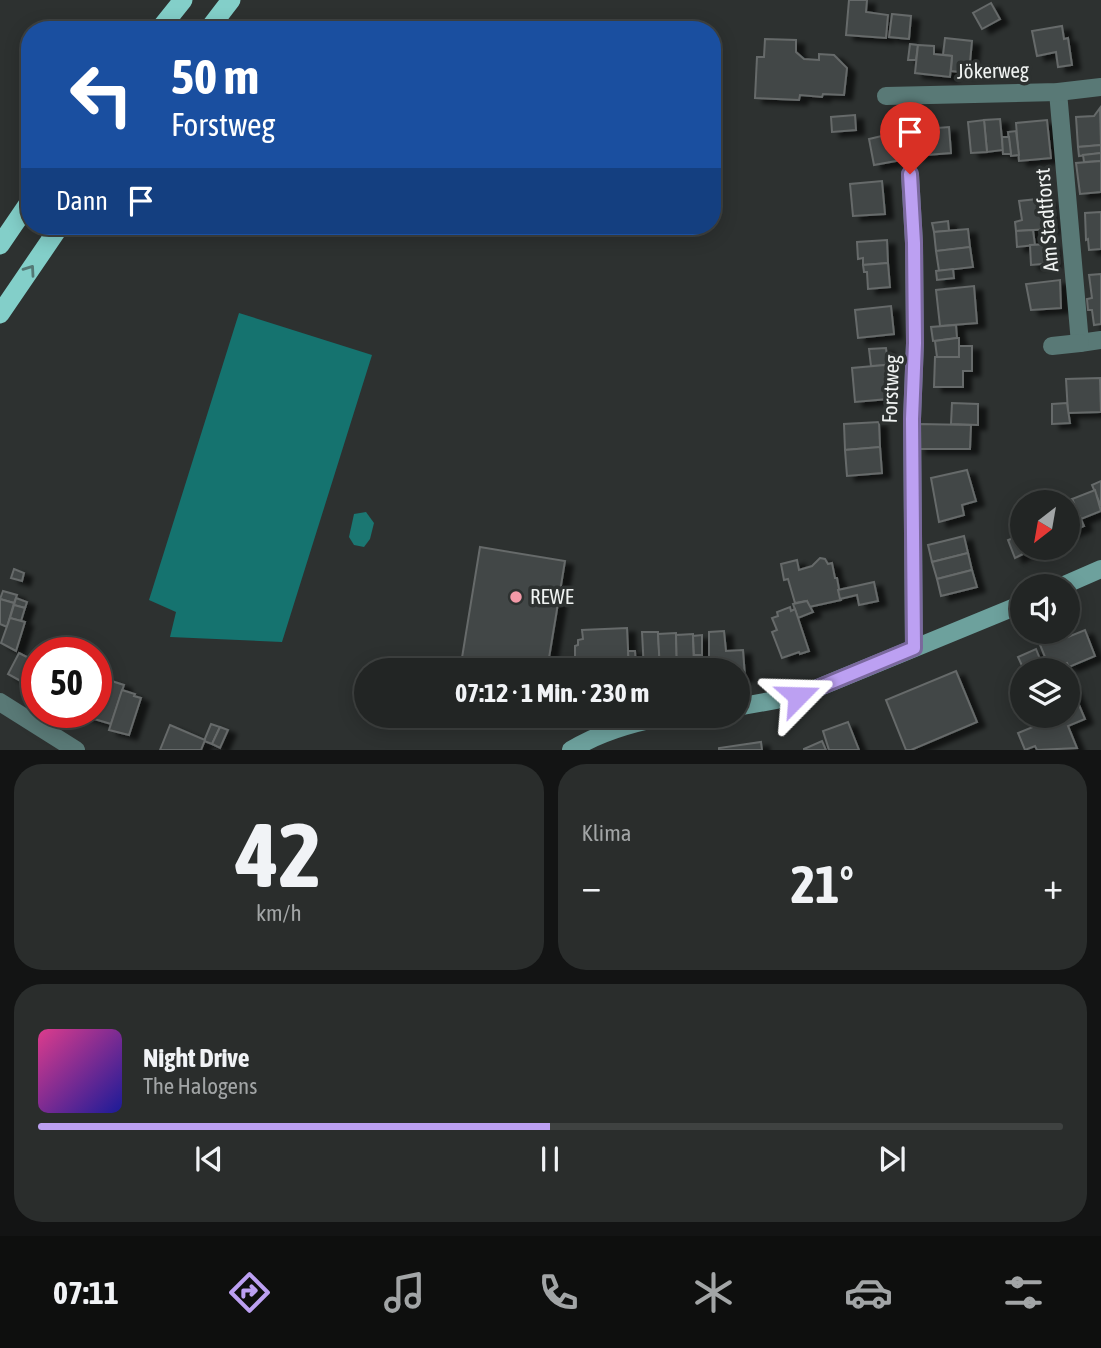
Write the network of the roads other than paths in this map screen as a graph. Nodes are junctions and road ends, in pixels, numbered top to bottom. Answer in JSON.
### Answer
{"nodes":[{"id":1,"x":183,"y":0,"type":"edge"},
{"id":2,"x":232,"y":0,"type":"edge"},
{"id":3,"x":166,"y":21,"type":"edge"},
{"id":4,"x":215,"y":21,"type":"edge"},
{"id":5,"x":1101,"y":87,"type":"edge"},
{"id":6,"x":1058,"y":92,"type":"junction"},
{"id":7,"x":886,"y":96,"type":"dead end"},
{"id":8,"x":910,"y":174,"type":"dead end"},
{"id":9,"x":21,"y":214,"type":"edge"},
{"id":10,"x":54,"y":235,"type":"edge"},
{"id":11,"x":0,"y":245,"type":"edge"},
{"id":12,"x":0,"y":314,"type":"edge"},
{"id":13,"x":1101,"y":340,"type":"edge"},
{"id":14,"x":1080,"y":342,"type":"junction"},
{"id":15,"x":1052,"y":346,"type":"dead end"},
{"id":16,"x":1101,"y":569,"type":"edge"},
{"id":17,"x":1080,"y":578,"type":"edge"},
{"id":18,"x":1010,"y":609,"type":"edge"},
{"id":19,"x":914,"y":648,"type":"junction"},
{"id":20,"x":0,"y":702,"type":"edge"},
{"id":21,"x":750,"y":705,"type":"edge"},
{"id":22,"x":618,"y":728,"type":"edge"},
{"id":23,"x":76,"y":750,"type":"edge"},
{"id":24,"x":571,"y":750,"type":"edge"}],
"edges":[{"from":1,"to":3,"type":"highway"},
{"from":2,"to":4,"type":"highway"},
{"from":5,"to":6,"type":"street","name":"Jökerweg"},
{"from":6,"to":7,"type":"street","name":"Jökerweg"},
{"from":6,"to":14,"type":"street","name":"Am Stadtforst"},
{"from":8,"to":19,"type":"street","name":"Forstweg"},
{"from":9,"to":11,"type":"highway"},
{"from":12,"to":10,"type":"highway","one_way":true},
{"from":13,"to":14,"type":"street"},
{"from":14,"to":15,"type":"street"},
{"from":16,"to":17,"type":"main road"},
{"from":18,"to":19,"type":"main road"},
{"from":19,"to":21,"type":"main road"},
{"from":20,"to":23,"type":"street"},
{"from":22,"to":24,"type":"main road"}]}
